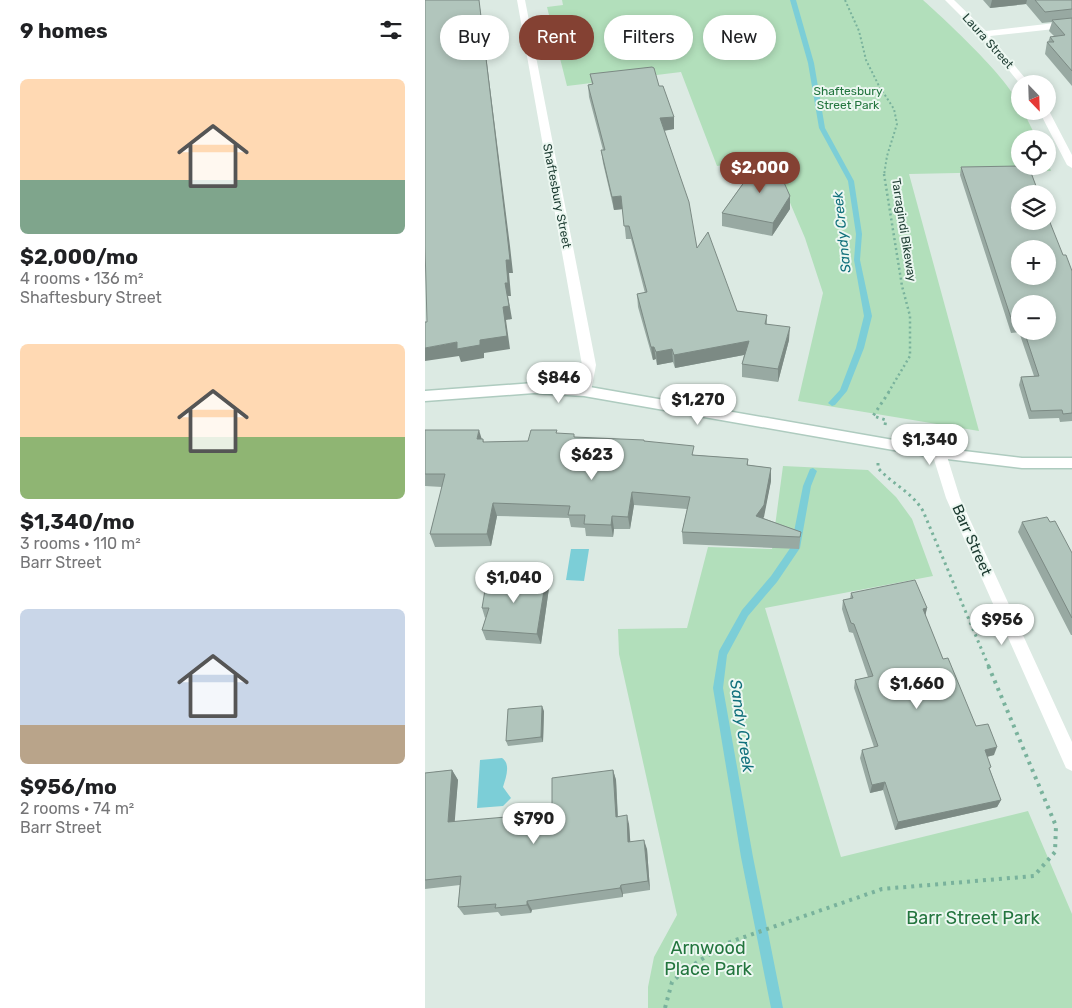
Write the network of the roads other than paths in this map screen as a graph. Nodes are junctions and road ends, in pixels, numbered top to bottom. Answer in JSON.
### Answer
{"nodes":[{"id":1,"x":521,"y":0,"type":"edge"},
{"id":2,"x":949,"y":0,"type":"edge"},
{"id":3,"x":1072,"y":24,"type":"edge"},
{"id":4,"x":983,"y":34,"type":"junction"},
{"id":5,"x":1017,"y":75,"type":"edge"},
{"id":6,"x":1049,"y":120,"type":"edge"},
{"id":7,"x":1072,"y":164,"type":"edge"},
{"id":8,"x":584,"y":391,"type":"junction"},
{"id":9,"x":425,"y":396,"type":"edge"},
{"id":10,"x":939,"y":453,"type":"junction"},
{"id":11,"x":1072,"y":463,"type":"edge"},
{"id":12,"x":1072,"y":762,"type":"edge"}],
"edges":[{"from":1,"to":8,"type":"street","name":"Shaftesbury Street"},
{"from":2,"to":4,"type":"street","name":"Laura Street"},
{"from":3,"to":4,"type":"street"},
{"from":4,"to":5,"type":"street","name":"Laura Street"},
{"from":6,"to":7,"type":"street"},
{"from":8,"to":9,"type":"street"},
{"from":8,"to":10,"type":"street"},
{"from":10,"to":11,"type":"street"},
{"from":10,"to":12,"type":"street","name":"Barr Street"}]}
